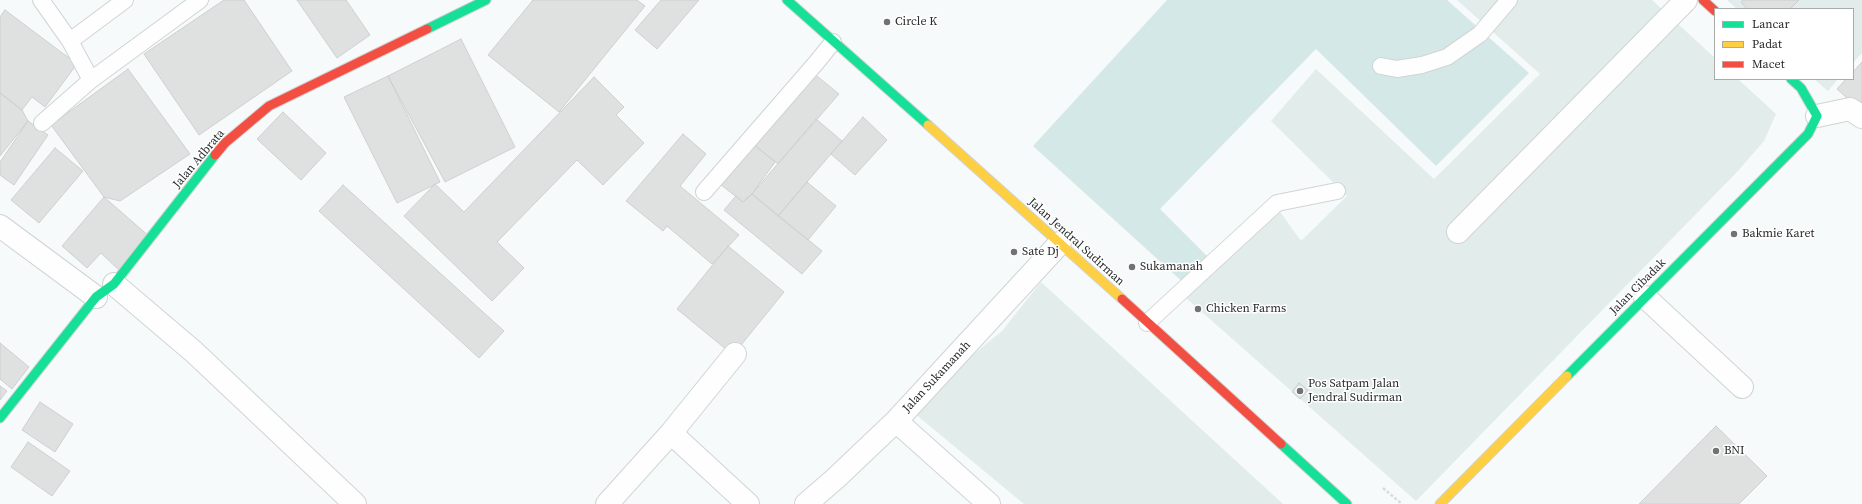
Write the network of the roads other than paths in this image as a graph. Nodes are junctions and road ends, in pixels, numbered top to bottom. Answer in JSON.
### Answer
{"nodes":[{"id":1,"x":42,"y":0,"type":"edge"},
{"id":2,"x":125,"y":0,"type":"edge"},
{"id":3,"x":200,"y":0,"type":"edge"},
{"id":4,"x":486,"y":0,"type":"edge"},
{"id":5,"x":787,"y":0,"type":"edge"},
{"id":6,"x":1509,"y":0,"type":"edge"},
{"id":7,"x":1686,"y":0,"type":"edge"},
{"id":8,"x":1703,"y":0,"type":"edge"},
{"id":9,"x":1714,"y":10,"type":"edge"},
{"id":10,"x":70,"y":41,"type":"junction"},
{"id":11,"x":833,"y":42,"type":"junction"},
{"id":12,"x":1381,"y":66,"type":"dead end"},
{"id":13,"x":91,"y":80,"type":"junction"},
{"id":14,"x":1792,"y":80,"type":"edge"},
{"id":15,"x":1817,"y":116,"type":"junction"},
{"id":16,"x":1862,"y":117,"type":"edge"},
{"id":17,"x":42,"y":123,"type":"dead end"},
{"id":18,"x":1337,"y":191,"type":"dead end"},
{"id":19,"x":704,"y":192,"type":"dead end"},
{"id":20,"x":0,"y":226,"type":"edge"},
{"id":21,"x":1458,"y":232,"type":"dead end"},
{"id":22,"x":1060,"y":243,"type":"junction"},
{"id":23,"x":114,"y":284,"type":"junction"},
{"id":24,"x":96,"y":297,"type":"junction"},
{"id":25,"x":1645,"y":297,"type":"junction"},
{"id":26,"x":1147,"y":323,"type":"junction"},
{"id":27,"x":735,"y":354,"type":"dead end"},
{"id":28,"x":1742,"y":387,"type":"dead end"},
{"id":29,"x":0,"y":418,"type":"edge"},
{"id":30,"x":896,"y":421,"type":"junction"},
{"id":31,"x":671,"y":433,"type":"junction"},
{"id":32,"x":355,"y":504,"type":"edge"},
{"id":33,"x":608,"y":504,"type":"edge"},
{"id":34,"x":748,"y":504,"type":"edge"},
{"id":35,"x":806,"y":504,"type":"edge"},
{"id":36,"x":989,"y":504,"type":"edge"},
{"id":37,"x":1347,"y":504,"type":"edge"},
{"id":38,"x":1440,"y":504,"type":"edge"}],
"edges":[{"from":1,"to":10,"type":"lane"},
{"from":2,"to":10,"type":"lane"},
{"from":3,"to":13,"type":"lane"},
{"from":4,"to":23,"type":"main road","name":"Jalan Adbrata"},
{"from":5,"to":11,"type":"main road","name":"Jalan Jendral Sudirman"},
{"from":6,"to":12,"type":"lane"},
{"from":7,"to":21,"type":"street"},
{"from":8,"to":9,"type":"main road"},
{"from":10,"to":13,"type":"lane"},
{"from":11,"to":19,"type":"lane"},
{"from":11,"to":22,"type":"main road","name":"Jalan Jendral Sudirman"},
{"from":13,"to":17,"type":"lane"},
{"from":14,"to":15,"type":"main road"},
{"from":15,"to":16,"type":"street"},
{"from":15,"to":25,"type":"main road","name":"Jalan Cibadak"},
{"from":18,"to":26,"type":"lane"},
{"from":20,"to":24,"type":"street"},
{"from":22,"to":26,"type":"main road","name":"Jalan Jendral Sudirman"},
{"from":22,"to":30,"type":"street","name":"Jalan Sukamanah"},
{"from":23,"to":24,"type":"main road","name":"Jalan Adbrata"},
{"from":23,"to":32,"type":"street"},
{"from":24,"to":29,"type":"main road","name":"Jalan Adbrata"},
{"from":25,"to":28,"type":"street"},
{"from":25,"to":38,"type":"main road","name":"Jalan Cibadak"},
{"from":26,"to":37,"type":"main road","name":"Jalan Jendral Sudirman"},
{"from":27,"to":31,"type":"street"},
{"from":30,"to":35,"type":"street","name":"Jalan Sukamanah"},
{"from":30,"to":36,"type":"street"},
{"from":31,"to":33,"type":"street"},
{"from":31,"to":34,"type":"street"}]}
